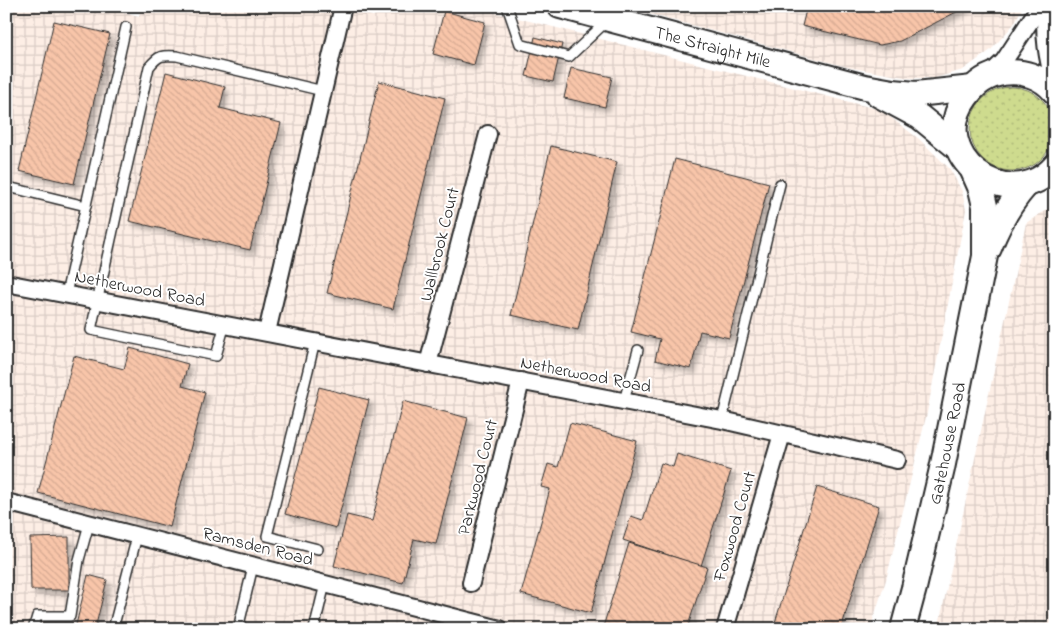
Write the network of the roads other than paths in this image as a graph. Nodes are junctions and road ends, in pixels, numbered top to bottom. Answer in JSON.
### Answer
{"nodes":[{"id":1,"x":343,"y":6,"type":"edge"},
{"id":2,"x":507,"y":6,"type":"edge"},
{"id":3,"x":560,"y":6,"type":"edge"},
{"id":4,"x":1040,"y":6,"type":"edge"},
{"id":5,"x":1047,"y":6,"type":"edge"},
{"id":6,"x":609,"y":20,"type":"junction"},
{"id":7,"x":126,"y":27,"type":"dead end"},
{"id":8,"x":978,"y":83,"type":"junction"},
{"id":9,"x":865,"y":87,"type":"junction"},
{"id":10,"x":1055,"y":87,"type":"edge"},
{"id":11,"x":323,"y":91,"type":"junction"},
{"id":12,"x":1055,"y":92,"type":"edge"},
{"id":13,"x":488,"y":134,"type":"dead end"},
{"id":14,"x":958,"y":148,"type":"junction"},
{"id":15,"x":1054,"y":167,"type":"edge"},
{"id":16,"x":973,"y":171,"type":"junction"},
{"id":17,"x":780,"y":184,"type":"dead end"},
{"id":18,"x":1027,"y":184,"type":"junction"},
{"id":19,"x":12,"y":188,"type":"dead end"},
{"id":20,"x":86,"y":206,"type":"junction"},
{"id":21,"x":985,"y":256,"type":"junction"},
{"id":22,"x":6,"y":282,"type":"edge"},
{"id":23,"x":66,"y":294,"type":"junction"},
{"id":24,"x":98,"y":300,"type":"junction"},
{"id":25,"x":225,"y":324,"type":"junction"},
{"id":26,"x":267,"y":332,"type":"junction"},
{"id":27,"x":315,"y":342,"type":"junction"},
{"id":28,"x":638,"y":350,"type":"dead end"},
{"id":29,"x":428,"y":364,"type":"junction"},
{"id":30,"x":521,"y":381,"type":"junction"},
{"id":31,"x":624,"y":401,"type":"junction"},
{"id":32,"x":722,"y":420,"type":"junction"},
{"id":33,"x":782,"y":434,"type":"junction"},
{"id":34,"x":897,"y":460,"type":"dead end"},
{"id":35,"x":6,"y":502,"type":"edge"},
{"id":36,"x":89,"y":524,"type":"junction"},
{"id":37,"x":137,"y":536,"type":"junction"},
{"id":38,"x":318,"y":549,"type":"dead end"},
{"id":39,"x":253,"y":566,"type":"junction"},
{"id":40,"x":471,"y":583,"type":"dead end"},
{"id":41,"x":325,"y":584,"type":"junction"},
{"id":42,"x":33,"y":629,"type":"edge"},
{"id":43,"x":113,"y":629,"type":"edge"},
{"id":44,"x":238,"y":629,"type":"edge"},
{"id":45,"x":314,"y":629,"type":"edge"},
{"id":46,"x":500,"y":629,"type":"edge"},
{"id":47,"x":725,"y":629,"type":"edge"},
{"id":48,"x":903,"y":629,"type":"edge"}],
"edges":[{"from":1,"to":11,"type":"street"},
{"from":2,"to":6,"type":"lane"},
{"from":3,"to":6,"type":"main road","name":"The Straight Mile"},
{"from":4,"to":8,"type":"street"},
{"from":5,"to":10,"type":"street"},
{"from":6,"to":9,"type":"main road","name":"The Straight Mile"},
{"from":7,"to":20,"type":"lane"},
{"from":8,"to":9,"type":"main road","name":"The Straight Mile"},
{"from":8,"to":12,"type":"main road","name":"The Straight Mile"},
{"from":8,"to":14,"type":"main road"},
{"from":9,"to":14,"type":"main road","name":"The Straight Mile"},
{"from":11,"to":24,"type":"lane"},
{"from":11,"to":26,"type":"street"},
{"from":13,"to":29,"type":"street","name":"Wallbrook Court"},
{"from":14,"to":16,"type":"main road"},
{"from":15,"to":18,"type":"main road"},
{"from":16,"to":18,"type":"main road"},
{"from":16,"to":21,"type":"main road","name":"Gatehouse Road"},
{"from":17,"to":32,"type":"lane"},
{"from":18,"to":21,"type":"main road","name":"Gatehouse Road"},
{"from":19,"to":20,"type":"lane"},
{"from":20,"to":23,"type":"lane"},
{"from":21,"to":48,"type":"main road","name":"Gatehouse Road"},
{"from":22,"to":23,"type":"street","name":"Netherwood Road"},
{"from":23,"to":24,"type":"street","name":"Netherwood Road"},
{"from":24,"to":25,"type":"street","name":"Netherwood Road"},
{"from":24,"to":25,"type":"lane"},
{"from":25,"to":26,"type":"street","name":"Netherwood Road"},
{"from":26,"to":27,"type":"street","name":"Netherwood Road"},
{"from":27,"to":29,"type":"street","name":"Netherwood Road"},
{"from":27,"to":38,"type":"lane"},
{"from":28,"to":31,"type":"lane"},
{"from":29,"to":30,"type":"street","name":"Netherwood Road"},
{"from":30,"to":31,"type":"street","name":"Netherwood Road"},
{"from":30,"to":40,"type":"street","name":"Parkwood Court"},
{"from":31,"to":32,"type":"street","name":"Netherwood Road"},
{"from":32,"to":33,"type":"street","name":"Netherwood Road"},
{"from":33,"to":34,"type":"street","name":"Netherwood Road"},
{"from":33,"to":47,"type":"street","name":"Foxwood Court"},
{"from":35,"to":36,"type":"street","name":"Ramsden Road"},
{"from":36,"to":37,"type":"street","name":"Ramsden Road"},
{"from":36,"to":42,"type":"lane"},
{"from":37,"to":39,"type":"street","name":"Ramsden Road"},
{"from":37,"to":43,"type":"lane"},
{"from":39,"to":41,"type":"street","name":"Ramsden Road"},
{"from":39,"to":44,"type":"lane"},
{"from":41,"to":45,"type":"lane"},
{"from":41,"to":46,"type":"street","name":"Ramsden Road"}]}
